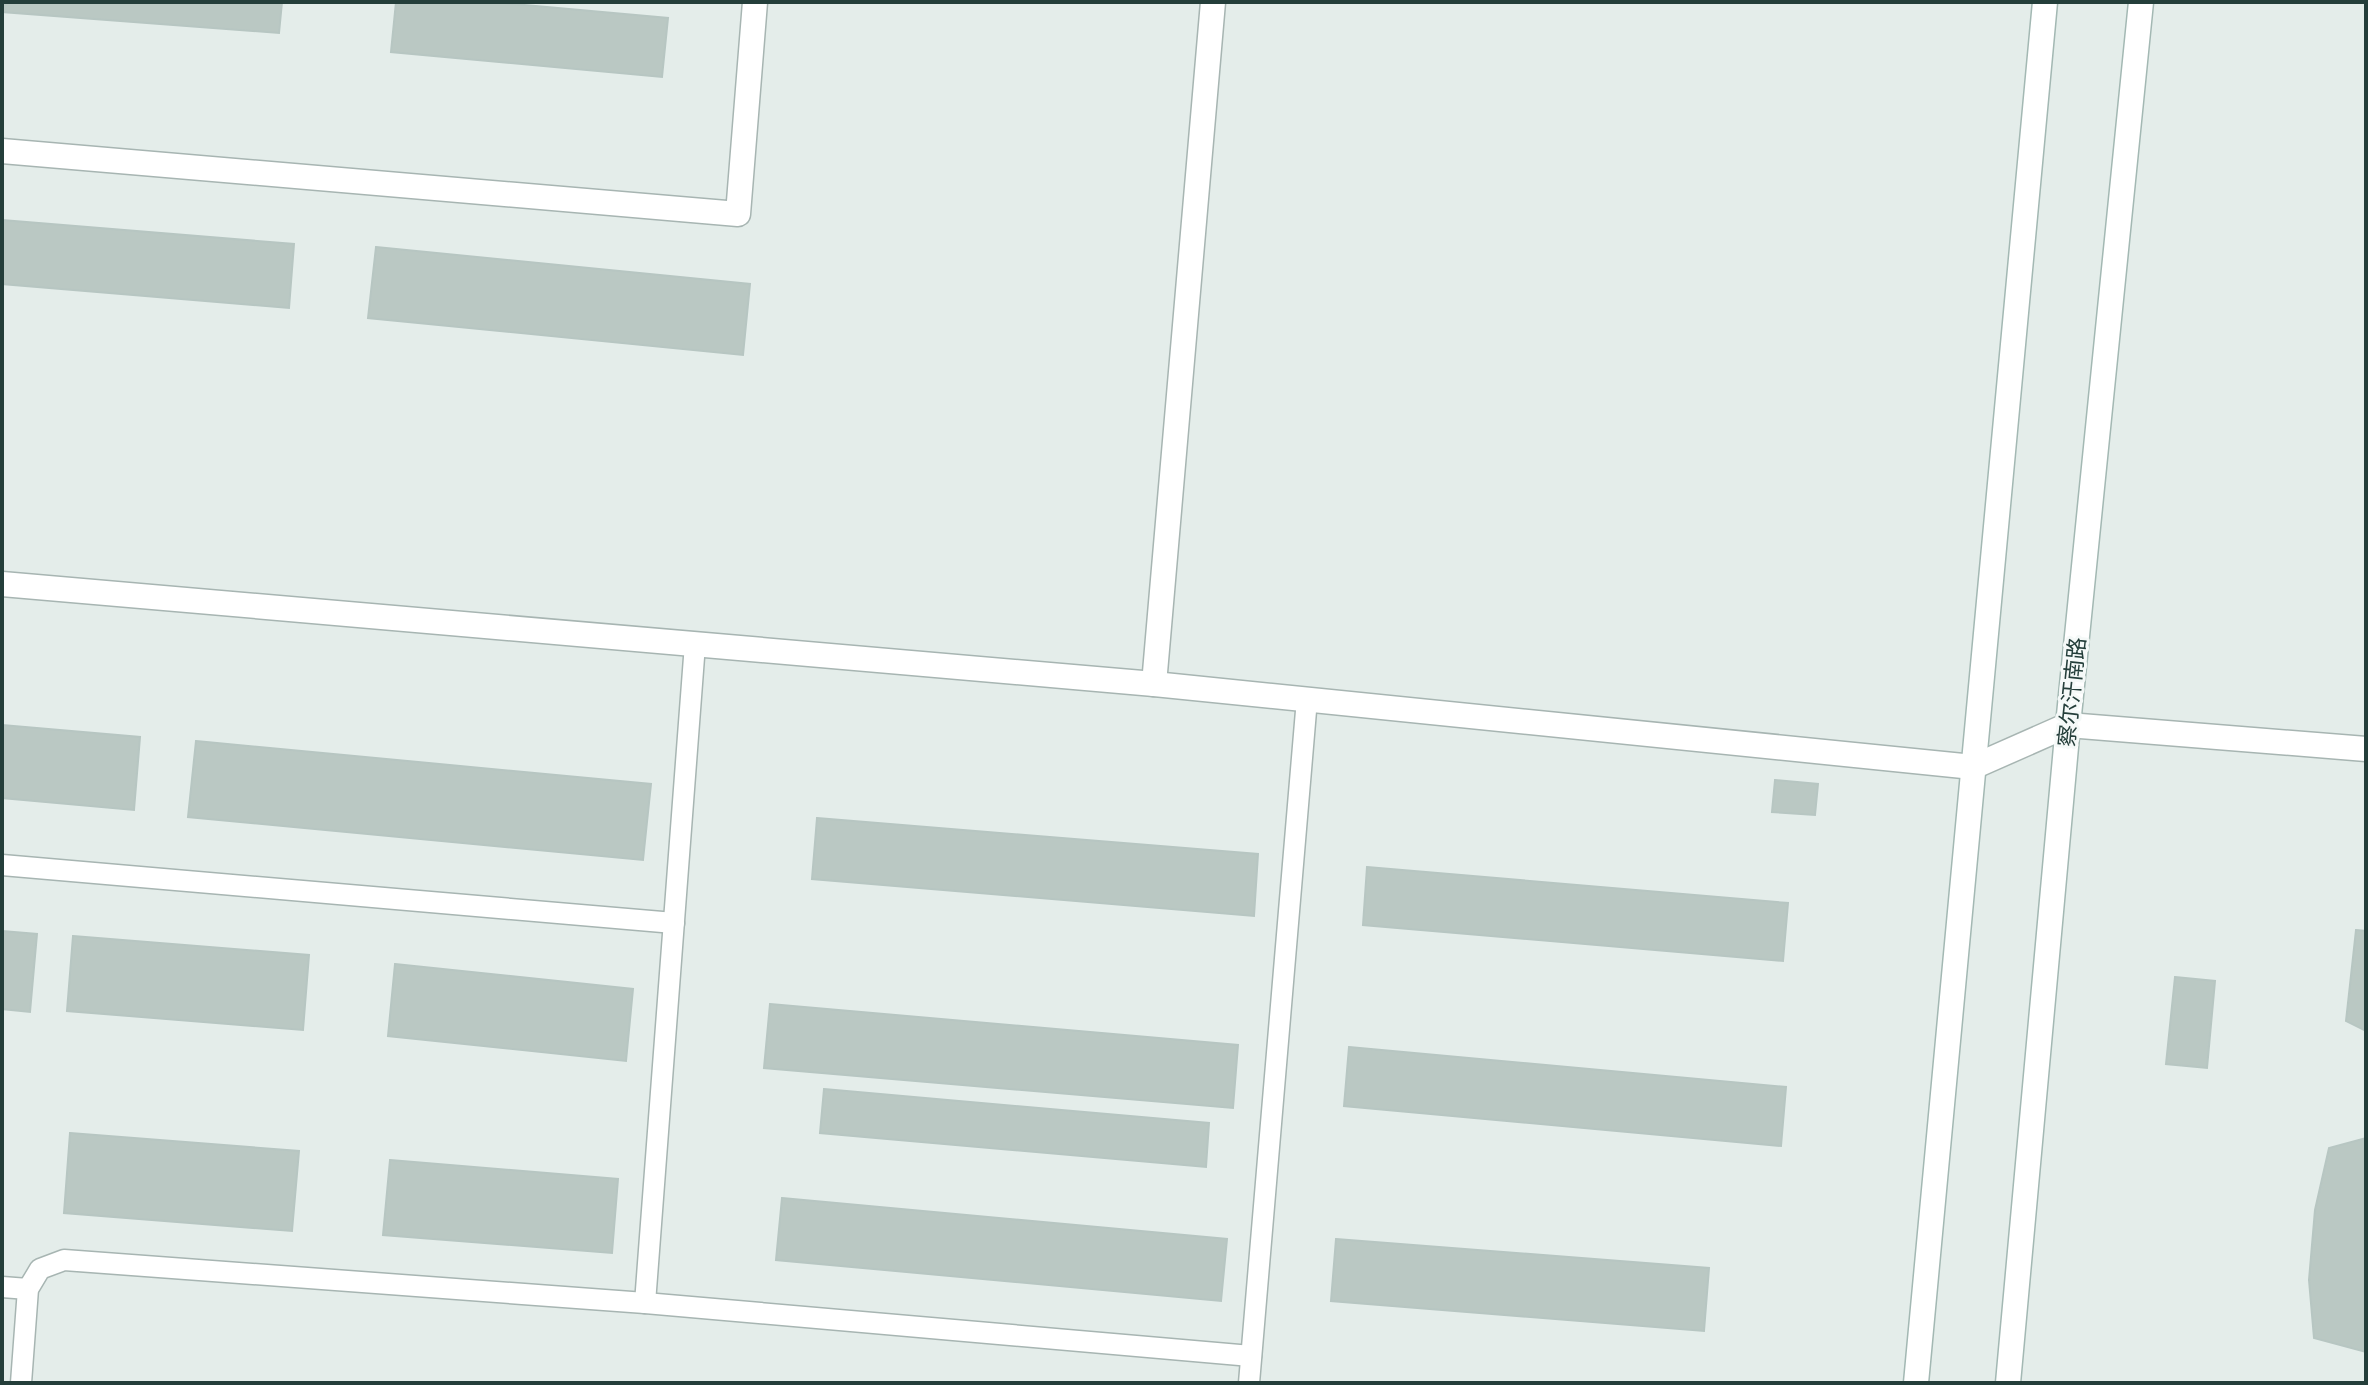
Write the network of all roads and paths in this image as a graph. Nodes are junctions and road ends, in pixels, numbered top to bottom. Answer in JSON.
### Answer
{"nodes":[{"id":1,"x":755,"y":2,"type":"edge"},
{"id":2,"x":1213,"y":2,"type":"edge"},
{"id":3,"x":2045,"y":2,"type":"edge"},
{"id":4,"x":2141,"y":2,"type":"edge"},
{"id":5,"x":2,"y":151,"type":"edge"},
{"id":6,"x":2,"y":584,"type":"edge"},
{"id":7,"x":695,"y":644,"type":"junction"},
{"id":8,"x":1154,"y":684,"type":"junction"},
{"id":9,"x":1307,"y":699,"type":"junction"},
{"id":10,"x":2068,"y":725,"type":"junction"},
{"id":11,"x":2366,"y":749,"type":"edge"},
{"id":12,"x":1973,"y":767,"type":"junction"},
{"id":13,"x":2,"y":865,"type":"edge"},
{"id":14,"x":674,"y":923,"type":"junction"},
{"id":15,"x":2,"y":1287,"type":"edge"},
{"id":16,"x":28,"y":1289,"type":"junction"},
{"id":17,"x":645,"y":1303,"type":"junction"},
{"id":18,"x":1251,"y":1356,"type":"junction"},
{"id":19,"x":21,"y":1383,"type":"edge"},
{"id":20,"x":1249,"y":1383,"type":"edge"},
{"id":21,"x":1916,"y":1383,"type":"edge"},
{"id":22,"x":2008,"y":1383,"type":"edge"}],
"edges":[{"from":1,"to":5,"type":"street"},
{"from":2,"to":8,"type":"street"},
{"from":3,"to":12,"type":"street"},
{"from":4,"to":10,"type":"street","name":"察尔汗南路"},
{"from":6,"to":7,"type":"street"},
{"from":7,"to":8,"type":"street"},
{"from":7,"to":14,"type":"lane"},
{"from":8,"to":9,"type":"street"},
{"from":9,"to":12,"type":"street"},
{"from":9,"to":18,"type":"lane"},
{"from":10,"to":11,"type":"street"},
{"from":10,"to":12,"type":"street"},
{"from":10,"to":22,"type":"street","name":"察尔汗南路"},
{"from":12,"to":21,"type":"street"},
{"from":13,"to":14,"type":"lane"},
{"from":14,"to":17,"type":"lane"},
{"from":15,"to":16,"type":"lane"},
{"from":16,"to":17,"type":"lane"},
{"from":16,"to":19,"type":"lane"},
{"from":17,"to":18,"type":"lane"},
{"from":18,"to":20,"type":"lane"}]}
